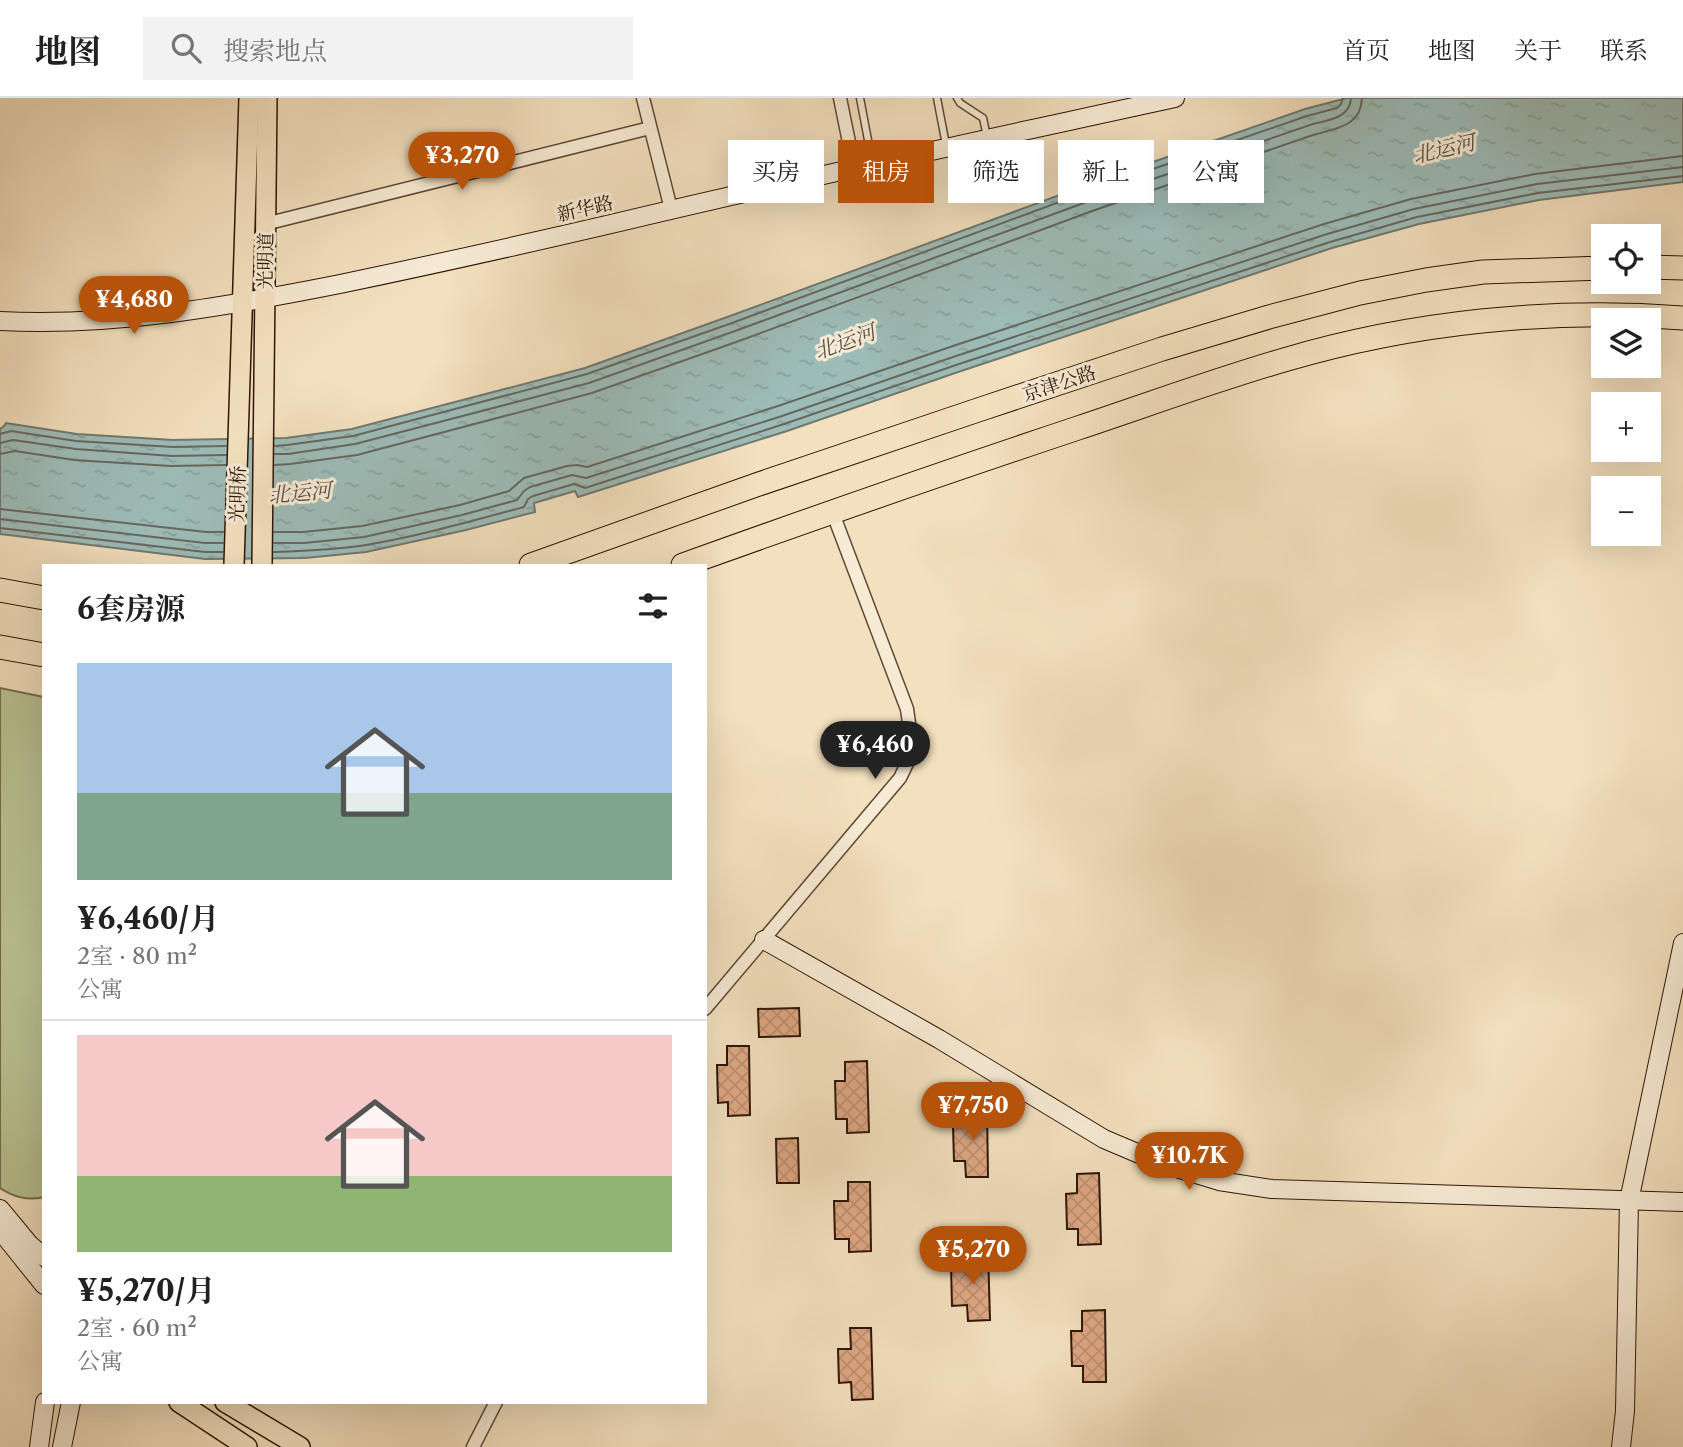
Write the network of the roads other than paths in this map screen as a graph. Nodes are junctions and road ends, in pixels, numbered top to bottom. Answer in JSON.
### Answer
{"nodes":[{"id":1,"x":249,"y":98,"type":"edge"},
{"id":2,"x":267,"y":98,"type":"edge"},
{"id":3,"x":643,"y":98,"type":"edge"},
{"id":4,"x":840,"y":98,"type":"edge"},
{"id":5,"x":860,"y":98,"type":"edge"},
{"id":6,"x":937,"y":98,"type":"edge"},
{"id":7,"x":957,"y":98,"type":"edge"},
{"id":8,"x":1128,"y":98,"type":"edge"},
{"id":9,"x":1175,"y":98,"type":"edge"},
{"id":10,"x":650,"y":128,"type":"junction"},
{"id":11,"x":987,"y":134,"type":"junction"},
{"id":12,"x":849,"y":140,"type":"edge"},
{"id":13,"x":868,"y":140,"type":"edge"},
{"id":14,"x":946,"y":142,"type":"junction"},
{"id":15,"x":934,"y":145,"type":"edge"},
{"id":16,"x":838,"y":165,"type":"edge"},
{"id":17,"x":670,"y":204,"type":"junction"},
{"id":18,"x":265,"y":224,"type":"junction"},
{"id":19,"x":1661,"y":267,"type":"edge"},
{"id":20,"x":1591,"y":268,"type":"edge"},
{"id":21,"x":1683,"y":268,"type":"edge"},
{"id":22,"x":265,"y":294,"type":"junction"},
{"id":23,"x":243,"y":298,"type":"junction"},
{"id":24,"x":0,"y":313,"type":"edge"},
{"id":25,"x":1683,"y":318,"type":"edge"},
{"id":26,"x":0,"y":321,"type":"edge"},
{"id":27,"x":239,"y":422,"type":"joint"},
{"id":28,"x":265,"y":423,"type":"joint"},
{"id":29,"x":832,"y":511,"type":"junction"},
{"id":30,"x":234,"y":564,"type":"edge"},
{"id":31,"x":262,"y":564,"type":"edge"},
{"id":32,"x":534,"y":564,"type":"edge"},
{"id":33,"x":685,"y":564,"type":"edge"},
{"id":34,"x":0,"y":590,"type":"edge"},
{"id":35,"x":42,"y":598,"type":"edge"},
{"id":36,"x":3,"y":648,"type":"edge"},
{"id":37,"x":42,"y":655,"type":"edge"},
{"id":38,"x":42,"y":666,"type":"edge"},
{"id":39,"x":764,"y":940,"type":"junction"},
{"id":40,"x":1683,"y":943,"type":"edge"},
{"id":41,"x":707,"y":1007,"type":"edge"},
{"id":42,"x":1629,"y":1201,"type":"junction"},
{"id":43,"x":1683,"y":1202,"type":"edge"},
{"id":44,"x":0,"y":1209,"type":"edge"},
{"id":45,"x":0,"y":1230,"type":"edge"},
{"id":46,"x":42,"y":1256,"type":"edge"},
{"id":47,"x":42,"y":1282,"type":"edge"},
{"id":48,"x":45,"y":1404,"type":"edge"},
{"id":49,"x":71,"y":1404,"type":"edge"},
{"id":50,"x":182,"y":1404,"type":"edge"},
{"id":51,"x":228,"y":1404,"type":"edge"},
{"id":52,"x":495,"y":1404,"type":"edge"},
{"id":53,"x":39,"y":1447,"type":"edge"},
{"id":54,"x":62,"y":1447,"type":"edge"},
{"id":55,"x":247,"y":1447,"type":"edge"},
{"id":56,"x":300,"y":1447,"type":"edge"},
{"id":57,"x":473,"y":1447,"type":"edge"},
{"id":58,"x":1621,"y":1447,"type":"edge"}],
"edges":[{"from":1,"to":23,"type":"main road","name":"光明道"},
{"from":2,"to":18,"type":"main road","name":"光明道"},
{"from":3,"to":10,"type":"street"},
{"from":4,"to":12,"type":"street"},
{"from":5,"to":13,"type":"lane"},
{"from":6,"to":14,"type":"lane"},
{"from":7,"to":11,"type":"lane"},
{"from":8,"to":11,"type":"street","name":"新华路"},
{"from":9,"to":11,"type":"street","name":"新华路"},
{"from":10,"to":17,"type":"street"},
{"from":10,"to":18,"type":"street"},
{"from":11,"to":14,"type":"street","name":"新华路"},
{"from":14,"to":15,"type":"street","name":"新华路"},
{"from":16,"to":17,"type":"street","name":"新华路"},
{"from":17,"to":22,"type":"street","name":"新华路"},
{"from":18,"to":22,"type":"main road","name":"光明道"},
{"from":19,"to":21,"type":"highway"},
{"from":20,"to":32,"type":"highway","name":"京津公路"},
{"from":22,"to":23,"type":"street","name":"新华路"},
{"from":22,"to":28,"type":"main road","name":"光明道"},
{"from":23,"to":24,"type":"street","name":"新华路"},
{"from":23,"to":26,"type":"street","name":"新华路"},
{"from":23,"to":27,"type":"main road","name":"光明道"},
{"from":25,"to":29,"type":"highway"},
{"from":27,"to":30,"type":"main road","name":"光明桥"},
{"from":28,"to":31,"type":"main road","name":"光明桥"},
{"from":29,"to":33,"type":"highway"},
{"from":29,"to":39,"type":"street"},
{"from":34,"to":35,"type":"highway"},
{"from":36,"to":37,"type":"highway"},
{"from":36,"to":38,"type":"main road"},
{"from":39,"to":41,"type":"street"},
{"from":39,"to":42,"type":"street"},
{"from":40,"to":42,"type":"street"},
{"from":42,"to":43,"type":"street"},
{"from":42,"to":58,"type":"street"},
{"from":44,"to":46,"type":"street"},
{"from":45,"to":47,"type":"street"},
{"from":48,"to":53,"type":"street"},
{"from":49,"to":54,"type":"street"},
{"from":50,"to":55,"type":"main road"},
{"from":51,"to":56,"type":"main road"},
{"from":52,"to":57,"type":"street"}]}
